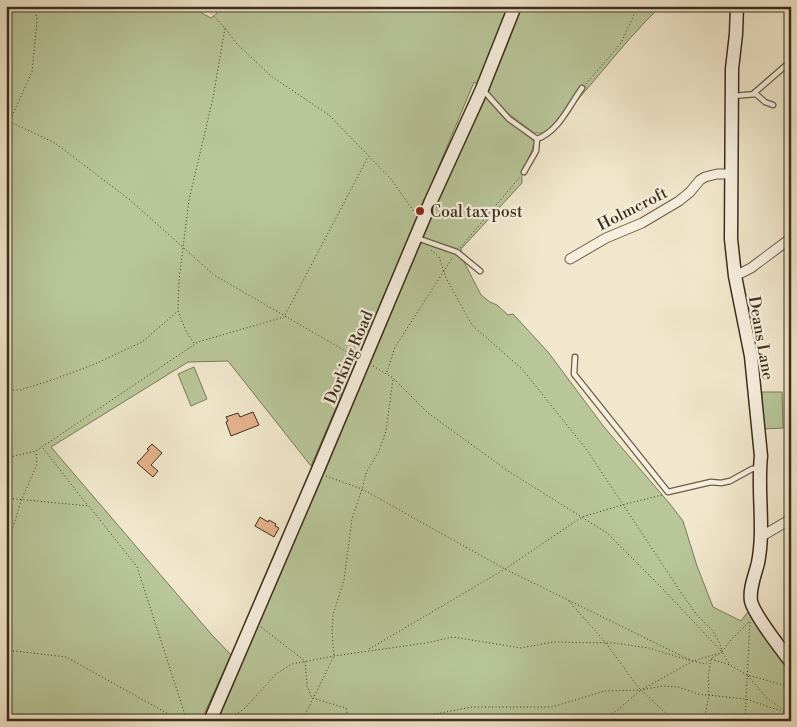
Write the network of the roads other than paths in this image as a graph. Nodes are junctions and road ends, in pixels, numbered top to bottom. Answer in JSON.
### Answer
{"nodes":[{"id":1,"x":515,"y":6,"type":"edge"},
{"id":2,"x":736,"y":6,"type":"edge"},
{"id":3,"x":791,"y":60,"type":"edge"},
{"id":4,"x":582,"y":88,"type":"road end"},
{"id":5,"x":482,"y":89,"type":"junction"},
{"id":6,"x":753,"y":94,"type":"junction"},
{"id":7,"x":732,"y":96,"type":"junction"},
{"id":8,"x":773,"y":105,"type":"dead end"},
{"id":9,"x":537,"y":139,"type":"junction"},
{"id":10,"x":524,"y":172,"type":"road end"},
{"id":11,"x":731,"y":174,"type":"junction"},
{"id":12,"x":416,"y":238,"type":"junction"},
{"id":13,"x":791,"y":238,"type":"edge"},
{"id":14,"x":570,"y":258,"type":"dead end"},
{"id":15,"x":480,"y":271,"type":"dead end"},
{"id":16,"x":735,"y":276,"type":"junction"},
{"id":17,"x":575,"y":358,"type":"dead end"},
{"id":18,"x":760,"y":468,"type":"junction"},
{"id":19,"x":791,"y":519,"type":"edge"},
{"id":20,"x":762,"y":536,"type":"junction"},
{"id":21,"x":791,"y":662,"type":"edge"},
{"id":22,"x":210,"y":721,"type":"edge"}],
"edges":[{"from":1,"to":5,"type":"main road","name":"Dorking Road"},
{"from":2,"to":7,"type":"main road","name":"Deans Lane"},
{"from":3,"to":6,"type":"lane"},
{"from":4,"to":9,"type":"lane"},
{"from":5,"to":9,"type":"lane"},
{"from":5,"to":12,"type":"main road","name":"Dorking Road"},
{"from":6,"to":7,"type":"lane"},
{"from":6,"to":8,"type":"lane"},
{"from":7,"to":11,"type":"main road","name":"Deans Lane"},
{"from":9,"to":10,"type":"lane"},
{"from":11,"to":14,"type":"street","name":"Holmcroft"},
{"from":11,"to":16,"type":"main road","name":"Deans Lane"},
{"from":12,"to":15,"type":"lane"},
{"from":12,"to":22,"type":"main road","name":"Dorking Road"},
{"from":13,"to":16,"type":"street"},
{"from":16,"to":18,"type":"main road","name":"Deans Lane"},
{"from":17,"to":18,"type":"lane"},
{"from":18,"to":20,"type":"main road","name":"Deans Lane"},
{"from":19,"to":20,"type":"street"},
{"from":20,"to":21,"type":"main road","name":"Deans Lane"}]}
